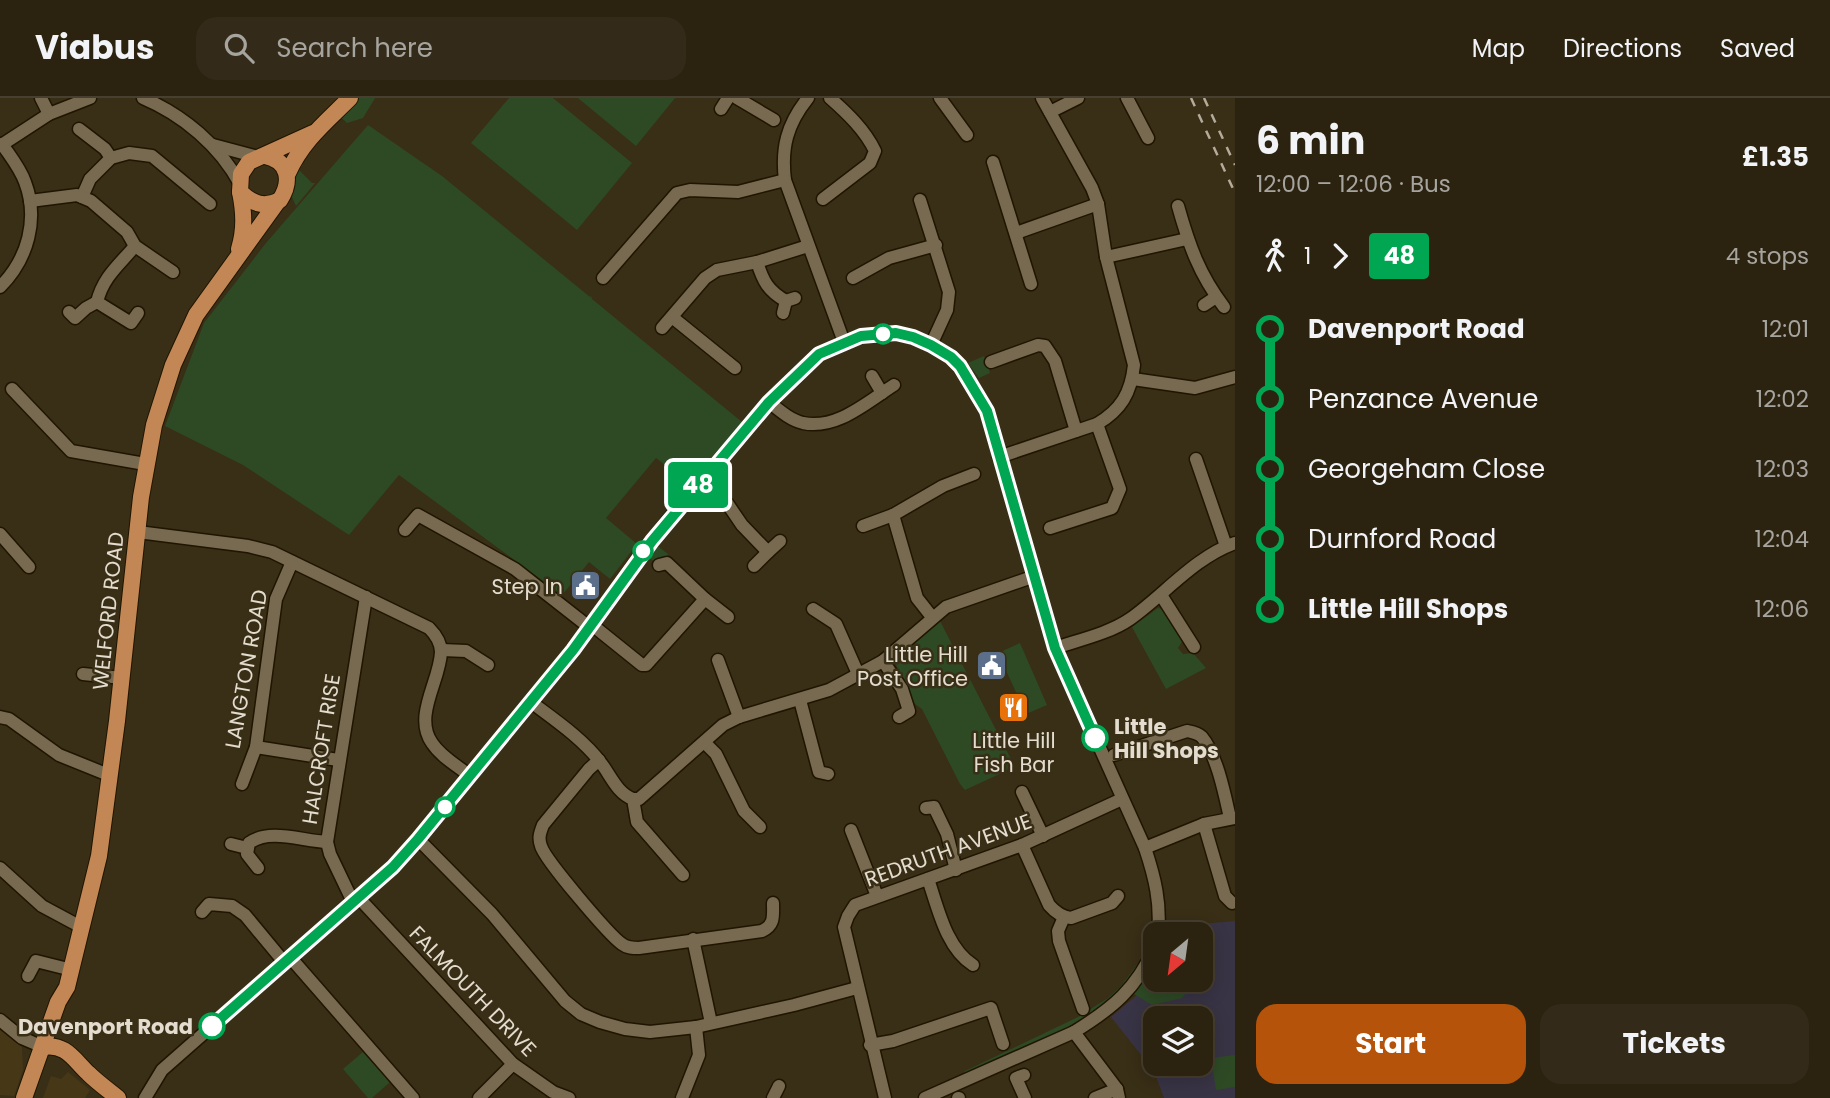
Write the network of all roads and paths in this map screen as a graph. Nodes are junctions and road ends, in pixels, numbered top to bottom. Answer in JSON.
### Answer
{"nodes":[{"id":1,"x":41,"y":98,"type":"edge"},
{"id":2,"x":90,"y":98,"type":"edge"},
{"id":3,"x":143,"y":98,"type":"edge"},
{"id":4,"x":350,"y":98,"type":"edge"},
{"id":5,"x":737,"y":98,"type":"edge"},
{"id":6,"x":808,"y":98,"type":"edge"},
{"id":7,"x":830,"y":98,"type":"edge"},
{"id":8,"x":940,"y":98,"type":"edge"},
{"id":9,"x":1042,"y":98,"type":"edge"},
{"id":10,"x":1078,"y":98,"type":"edge"},
{"id":11,"x":1127,"y":98,"type":"edge"},
{"id":12,"x":168,"y":103,"type":"edge"},
{"id":13,"x":1050,"y":112,"type":"junction"},
{"id":14,"x":49,"y":114,"type":"junction"},
{"id":15,"x":774,"y":120,"type":"dead end"},
{"id":16,"x":79,"y":129,"type":"dead end"},
{"id":17,"x":313,"y":133,"type":"junction"},
{"id":18,"x":967,"y":135,"type":"dead end"},
{"id":19,"x":1148,"y":138,"type":"dead end"},
{"id":20,"x":1,"y":145,"type":"edge"},
{"id":21,"x":213,"y":145,"type":"junction"},
{"id":22,"x":262,"y":156,"type":"junction"},
{"id":23,"x":111,"y":158,"type":"junction"},
{"id":24,"x":998,"y":168,"type":"dead end"},
{"id":25,"x":288,"y":173,"type":"junction"},
{"id":26,"x":785,"y":180,"type":"junction"},
{"id":27,"x":240,"y":188,"type":"junction"},
{"id":28,"x":82,"y":197,"type":"junction"},
{"id":29,"x":823,"y":199,"type":"dead end"},
{"id":30,"x":920,"y":200,"type":"dead end"},
{"id":31,"x":30,"y":201,"type":"junction"},
{"id":32,"x":278,"y":201,"type":"junction"},
{"id":33,"x":210,"y":204,"type":"dead end"},
{"id":34,"x":1098,"y":204,"type":"junction"},
{"id":35,"x":1184,"y":212,"type":"dead end"},
{"id":36,"x":1016,"y":233,"type":"junction"},
{"id":37,"x":1187,"y":239,"type":"junction"},
{"id":38,"x":936,"y":244,"type":"junction"},
{"id":39,"x":135,"y":246,"type":"junction"},
{"id":40,"x":808,"y":246,"type":"junction"},
{"id":41,"x":1106,"y":257,"type":"junction"},
{"id":42,"x":236,"y":258,"type":"junction"},
{"id":43,"x":757,"y":262,"type":"junction"},
{"id":44,"x":857,"y":270,"type":"dead end"},
{"id":45,"x":173,"y":272,"type":"dead end"},
{"id":46,"x":603,"y":278,"type":"dead end"},
{"id":47,"x":1031,"y":284,"type":"dead end"},
{"id":48,"x":0,"y":286,"type":"edge"},
{"id":49,"x":97,"y":302,"type":"junction"},
{"id":50,"x":788,"y":304,"type":"dead end"},
{"id":51,"x":1204,"y":305,"type":"dead end"},
{"id":52,"x":69,"y":312,"type":"dead end"},
{"id":53,"x":138,"y":313,"type":"dead end"},
{"id":54,"x":672,"y":317,"type":"junction"},
{"id":55,"x":662,"y":328,"type":"dead end"},
{"id":56,"x":844,"y":342,"type":"junction"},
{"id":57,"x":931,"y":345,"type":"junction"},
{"id":58,"x":991,"y":362,"type":"dead end"},
{"id":59,"x":734,"y":368,"type":"dead end"},
{"id":60,"x":872,"y":376,"type":"dead end"},
{"id":61,"x":1235,"y":377,"type":"edge"},
{"id":62,"x":1133,"y":379,"type":"junction"},
{"id":63,"x":894,"y":385,"type":"dead end"},
{"id":64,"x":12,"y":389,"type":"dead end"},
{"id":65,"x":882,"y":393,"type":"junction"},
{"id":66,"x":769,"y":402,"type":"junction"},
{"id":67,"x":1097,"y":424,"type":"junction"},
{"id":68,"x":1076,"y":431,"type":"junction"},
{"id":69,"x":999,"y":457,"type":"junction"},
{"id":70,"x":1196,"y":459,"type":"dead end"},
{"id":71,"x":145,"y":464,"type":"junction"},
{"id":72,"x":974,"y":474,"type":"dead end"},
{"id":73,"x":702,"y":481,"type":"junction"},
{"id":74,"x":893,"y":515,"type":"junction"},
{"id":75,"x":863,"y":526,"type":"dead end"},
{"id":76,"x":1051,"y":528,"type":"dead end"},
{"id":77,"x":405,"y":530,"type":"dead end"},
{"id":78,"x":138,"y":532,"type":"junction"},
{"id":79,"x":0,"y":534,"type":"edge"},
{"id":80,"x":780,"y":541,"type":"dead end"},
{"id":81,"x":1232,"y":545,"type":"edge"},
{"id":82,"x":768,"y":552,"type":"junction"},
{"id":83,"x":665,"y":561,"type":"dead end"},
{"id":84,"x":292,"y":562,"type":"junction"},
{"id":85,"x":29,"y":566,"type":"dead end"},
{"id":86,"x":754,"y":566,"type":"dead end"},
{"id":87,"x":1035,"y":576,"type":"junction"},
{"id":88,"x":1161,"y":595,"type":"junction"},
{"id":89,"x":366,"y":597,"type":"junction"},
{"id":90,"x":705,"y":599,"type":"junction"},
{"id":91,"x":816,"y":615,"type":"dead end"},
{"id":92,"x":728,"y":617,"type":"dead end"},
{"id":93,"x":932,"y":617,"type":"junction"},
{"id":94,"x":590,"y":625,"type":"junction"},
{"id":95,"x":1190,"y":646,"type":"dead end"},
{"id":96,"x":1055,"y":648,"type":"junction"},
{"id":97,"x":442,"y":650,"type":"junction"},
{"id":98,"x":718,"y":660,"type":"dead end"},
{"id":99,"x":883,"y":661,"type":"junction"},
{"id":100,"x":488,"y":665,"type":"dead end"},
{"id":101,"x":83,"y":674,"type":"dead end"},
{"id":102,"x":859,"y":676,"type":"junction"},
{"id":103,"x":122,"y":678,"type":"junction"},
{"id":104,"x":800,"y":700,"type":"junction"},
{"id":105,"x":531,"y":702,"type":"junction"},
{"id":106,"x":907,"y":713,"type":"dead end"},
{"id":107,"x":0,"y":717,"type":"edge"},
{"id":108,"x":739,"y":717,"type":"junction"},
{"id":109,"x":705,"y":743,"type":"junction"},
{"id":110,"x":256,"y":747,"type":"junction"},
{"id":111,"x":1114,"y":755,"type":"dead end"},
{"id":112,"x":599,"y":760,"type":"junction"},
{"id":113,"x":338,"y":761,"type":"junction"},
{"id":114,"x":821,"y":774,"type":"dead end"},
{"id":115,"x":111,"y":776,"type":"junction"},
{"id":116,"x":470,"y":776,"type":"junction"},
{"id":117,"x":242,"y":784,"type":"dead end"},
{"id":118,"x":1022,"y":792,"type":"dead end"},
{"id":119,"x":633,"y":799,"type":"junction"},
{"id":120,"x":1122,"y":799,"type":"junction"},
{"id":121,"x":926,"y":808,"type":"dead end"},
{"id":122,"x":1233,"y":818,"type":"edge"},
{"id":123,"x":1204,"y":824,"type":"junction"},
{"id":124,"x":760,"y":827,"type":"dead end"},
{"id":125,"x":851,"y":830,"type":"dead end"},
{"id":126,"x":1043,"y":836,"type":"junction"},
{"id":127,"x":418,"y":839,"type":"junction"},
{"id":128,"x":327,"y":842,"type":"junction"},
{"id":129,"x":231,"y":844,"type":"dead end"},
{"id":130,"x":1022,"y":845,"type":"junction"},
{"id":131,"x":247,"y":848,"type":"junction"},
{"id":132,"x":1145,"y":848,"type":"junction"},
{"id":133,"x":0,"y":868,"type":"edge"},
{"id":134,"x":258,"y":868,"type":"dead end"},
{"id":135,"x":956,"y":870,"type":"junction"},
{"id":136,"x":683,"y":876,"type":"dead end"},
{"id":137,"x":928,"y":879,"type":"junction"},
{"id":138,"x":877,"y":896,"type":"junction"},
{"id":139,"x":1118,"y":896,"type":"dead end"},
{"id":140,"x":356,"y":899,"type":"junction"},
{"id":141,"x":1225,"y":900,"type":"dead end"},
{"id":142,"x":773,"y":903,"type":"dead end"},
{"id":143,"x":205,"y":904,"type":"dead end"},
{"id":144,"x":1064,"y":917,"type":"junction"},
{"id":145,"x":1158,"y":922,"type":"edge"},
{"id":146,"x":83,"y":928,"type":"junction"},
{"id":147,"x":693,"y":939,"type":"junction"},
{"id":148,"x":287,"y":960,"type":"junction"},
{"id":149,"x":964,"y":964,"type":"dead end"},
{"id":150,"x":72,"y":970,"type":"junction"},
{"id":151,"x":1143,"y":971,"type":"edge"},
{"id":152,"x":28,"y":976,"type":"dead end"},
{"id":153,"x":857,"y":988,"type":"junction"},
{"id":154,"x":1083,"y":999,"type":"dead end"},
{"id":155,"x":0,"y":1020,"type":"edge"},
{"id":156,"x":712,"y":1023,"type":"junction"},
{"id":157,"x":696,"y":1027,"type":"junction"},
{"id":158,"x":1074,"y":1032,"type":"junction"},
{"id":159,"x":1003,"y":1044,"type":"dead end"},
{"id":160,"x":870,"y":1045,"type":"junction"},
{"id":161,"x":50,"y":1046,"type":"junction"},
{"id":162,"x":513,"y":1064,"type":"junction"},
{"id":163,"x":1024,"y":1075,"type":"dead end"},
{"id":164,"x":1118,"y":1094,"type":"edge"},
{"id":165,"x":24,"y":1098,"type":"edge"},
{"id":166,"x":35,"y":1098,"type":"edge"},
{"id":167,"x":118,"y":1098,"type":"edge"},
{"id":168,"x":145,"y":1098,"type":"edge"},
{"id":169,"x":413,"y":1098,"type":"edge"},
{"id":170,"x":479,"y":1098,"type":"edge"},
{"id":171,"x":569,"y":1098,"type":"edge"},
{"id":172,"x":682,"y":1098,"type":"edge"},
{"id":173,"x":885,"y":1098,"type":"edge"},
{"id":174,"x":925,"y":1098,"type":"edge"},
{"id":175,"x":1025,"y":1098,"type":"edge"},
{"id":176,"x":1095,"y":1098,"type":"edge"}],
"edges":[{"from":1,"to":14,"type":"street"},
{"from":2,"to":14,"type":"street"},
{"from":3,"to":12,"type":"street"},
{"from":4,"to":17,"type":"main road"},
{"from":5,"to":15,"type":"street"},
{"from":6,"to":26,"type":"street"},
{"from":7,"to":29,"type":"street"},
{"from":8,"to":18,"type":"street"},
{"from":9,"to":13,"type":"street"},
{"from":10,"to":13,"type":"street"},
{"from":11,"to":19,"type":"street"},
{"from":12,"to":21,"type":"street"},
{"from":13,"to":34,"type":"street"},
{"from":14,"to":20,"type":"street"},
{"from":16,"to":23,"type":"street"},
{"from":17,"to":22,"type":"main road"},
{"from":17,"to":25,"type":"main road"},
{"from":20,"to":31,"type":"street"},
{"from":21,"to":22,"type":"street"},
{"from":21,"to":27,"type":"street"},
{"from":22,"to":25,"type":"main road"},
{"from":22,"to":27,"type":"main road"},
{"from":23,"to":28,"type":"street"},
{"from":23,"to":33,"type":"street"},
{"from":24,"to":36,"type":"street"},
{"from":25,"to":32,"type":"main road"},
{"from":26,"to":40,"type":"street"},
{"from":26,"to":46,"type":"street"},
{"from":27,"to":32,"type":"main road"},
{"from":27,"to":42,"type":"main road","name":"WELFORD ROAD"},
{"from":28,"to":31,"type":"street"},
{"from":28,"to":39,"type":"street"},
{"from":30,"to":38,"type":"street"},
{"from":31,"to":48,"type":"street"},
{"from":32,"to":42,"type":"main road","name":"WELFORD ROAD"},
{"from":34,"to":36,"type":"street"},
{"from":34,"to":41,"type":"street"},
{"from":35,"to":37,"type":"street"},
{"from":36,"to":47,"type":"street"},
{"from":37,"to":41,"type":"street"},
{"from":37,"to":51,"type":"street"},
{"from":38,"to":44,"type":"street"},
{"from":38,"to":57,"type":"street"},
{"from":39,"to":45,"type":"street"},
{"from":39,"to":49,"type":"street"},
{"from":40,"to":43,"type":"street"},
{"from":40,"to":56,"type":"street"},
{"from":41,"to":62,"type":"street"},
{"from":42,"to":71,"type":"main road","name":"WELFORD ROAD"},
{"from":43,"to":50,"type":"street"},
{"from":43,"to":54,"type":"street"},
{"from":49,"to":52,"type":"street"},
{"from":49,"to":53,"type":"street"},
{"from":54,"to":55,"type":"street"},
{"from":54,"to":59,"type":"street"},
{"from":56,"to":57,"type":"street"},
{"from":56,"to":66,"type":"street"},
{"from":57,"to":69,"type":"street"},
{"from":58,"to":68,"type":"street"},
{"from":60,"to":65,"type":"street"},
{"from":61,"to":62,"type":"street"},
{"from":62,"to":67,"type":"street"},
{"from":63,"to":65,"type":"street"},
{"from":64,"to":71,"type":"street"},
{"from":65,"to":66,"type":"street"},
{"from":66,"to":73,"type":"street"},
{"from":67,"to":68,"type":"street"},
{"from":67,"to":76,"type":"street"},
{"from":68,"to":69,"type":"street"},
{"from":69,"to":87,"type":"street"},
{"from":70,"to":81,"type":"street"},
{"from":71,"to":78,"type":"main road","name":"WELFORD ROAD"},
{"from":72,"to":74,"type":"street"},
{"from":73,"to":82,"type":"street"},
{"from":73,"to":94,"type":"street"},
{"from":74,"to":75,"type":"street"},
{"from":74,"to":93,"type":"street"},
{"from":77,"to":94,"type":"street"},
{"from":78,"to":84,"type":"street"},
{"from":78,"to":103,"type":"main road","name":"WELFORD ROAD"},
{"from":79,"to":85,"type":"street"},
{"from":80,"to":82,"type":"street"},
{"from":81,"to":88,"type":"street"},
{"from":82,"to":86,"type":"street"},
{"from":83,"to":90,"type":"street"},
{"from":84,"to":89,"type":"street"},
{"from":84,"to":110,"type":"street","name":"LANGTON ROAD"},
{"from":87,"to":93,"type":"street"},
{"from":87,"to":96,"type":"street"},
{"from":88,"to":95,"type":"street"},
{"from":88,"to":96,"type":"street"},
{"from":89,"to":97,"type":"street"},
{"from":89,"to":113,"type":"street","name":"HALCROFT RISE"},
{"from":90,"to":92,"type":"street"},
{"from":90,"to":94,"type":"street"},
{"from":91,"to":102,"type":"street"},
{"from":93,"to":99,"type":"street"},
{"from":94,"to":105,"type":"street"},
{"from":96,"to":120,"type":"street"},
{"from":97,"to":100,"type":"street"},
{"from":97,"to":116,"type":"street"},
{"from":98,"to":108,"type":"street"},
{"from":99,"to":102,"type":"street"},
{"from":99,"to":106,"type":"street"},
{"from":101,"to":103,"type":"street"},
{"from":102,"to":104,"type":"street"},
{"from":103,"to":115,"type":"main road","name":"WELFORD ROAD"},
{"from":104,"to":108,"type":"street"},
{"from":104,"to":114,"type":"street"},
{"from":105,"to":112,"type":"street"},
{"from":105,"to":116,"type":"street"},
{"from":107,"to":115,"type":"street"},
{"from":108,"to":109,"type":"street"},
{"from":109,"to":119,"type":"street"},
{"from":109,"to":124,"type":"street"},
{"from":110,"to":113,"type":"street"},
{"from":110,"to":117,"type":"street","name":"LANGTON ROAD"},
{"from":111,"to":122,"type":"street"},
{"from":112,"to":119,"type":"street"},
{"from":112,"to":147,"type":"street"},
{"from":113,"to":128,"type":"street","name":"HALCROFT RISE"},
{"from":115,"to":146,"type":"main road","name":"WELFORD ROAD"},
{"from":116,"to":127,"type":"street"},
{"from":118,"to":126,"type":"street"},
{"from":119,"to":136,"type":"street"},
{"from":120,"to":126,"type":"street","name":"REDRUTH AVENUE"},
{"from":120,"to":132,"type":"street"},
{"from":121,"to":135,"type":"street"},
{"from":122,"to":123,"type":"street"},
{"from":123,"to":132,"type":"street"},
{"from":123,"to":141,"type":"street"},
{"from":125,"to":138,"type":"street"},
{"from":126,"to":130,"type":"street","name":"REDRUTH AVENUE"},
{"from":127,"to":140,"type":"street"},
{"from":127,"to":157,"type":"street"},
{"from":128,"to":131,"type":"street"},
{"from":128,"to":140,"type":"street","name":"HALCROFT RISE"},
{"from":129,"to":131,"type":"street"},
{"from":130,"to":135,"type":"street","name":"REDRUTH AVENUE"},
{"from":130,"to":144,"type":"street"},
{"from":131,"to":134,"type":"street"},
{"from":132,"to":145,"type":"street"},
{"from":133,"to":146,"type":"street"},
{"from":135,"to":137,"type":"street","name":"REDRUTH AVENUE"},
{"from":137,"to":138,"type":"street","name":"REDRUTH AVENUE"},
{"from":137,"to":149,"type":"street"},
{"from":138,"to":153,"type":"street","name":"REDRUTH AVENUE"},
{"from":139,"to":144,"type":"street"},
{"from":140,"to":148,"type":"street"},
{"from":140,"to":162,"type":"street","name":"FALMOUTH DRIVE"},
{"from":142,"to":147,"type":"street"},
{"from":143,"to":148,"type":"street"},
{"from":144,"to":154,"type":"street"},
{"from":146,"to":150,"type":"main road","name":"WELFORD ROAD"},
{"from":147,"to":156,"type":"street"},
{"from":148,"to":168,"type":"street"},
{"from":148,"to":169,"type":"street"},
{"from":150,"to":152,"type":"street"},
{"from":150,"to":161,"type":"main road","name":"WELFORD ROAD"},
{"from":151,"to":158,"type":"street"},
{"from":153,"to":156,"type":"street"},
{"from":153,"to":160,"type":"street","name":"REDRUTH AVENUE"},
{"from":155,"to":161,"type":"street"},
{"from":156,"to":157,"type":"street"},
{"from":157,"to":172,"type":"street"},
{"from":158,"to":164,"type":"street"},
{"from":158,"to":174,"type":"street"},
{"from":159,"to":160,"type":"street"},
{"from":160,"to":173,"type":"street","name":"REDRUTH AVENUE"},
{"from":161,"to":165,"type":"main road"},
{"from":161,"to":166,"type":"main road"},
{"from":161,"to":167,"type":"main road"},
{"from":162,"to":170,"type":"street"},
{"from":162,"to":171,"type":"street","name":"FALMOUTH DRIVE"},
{"from":163,"to":175,"type":"street"},
{"from":164,"to":176,"type":"street"}]}
